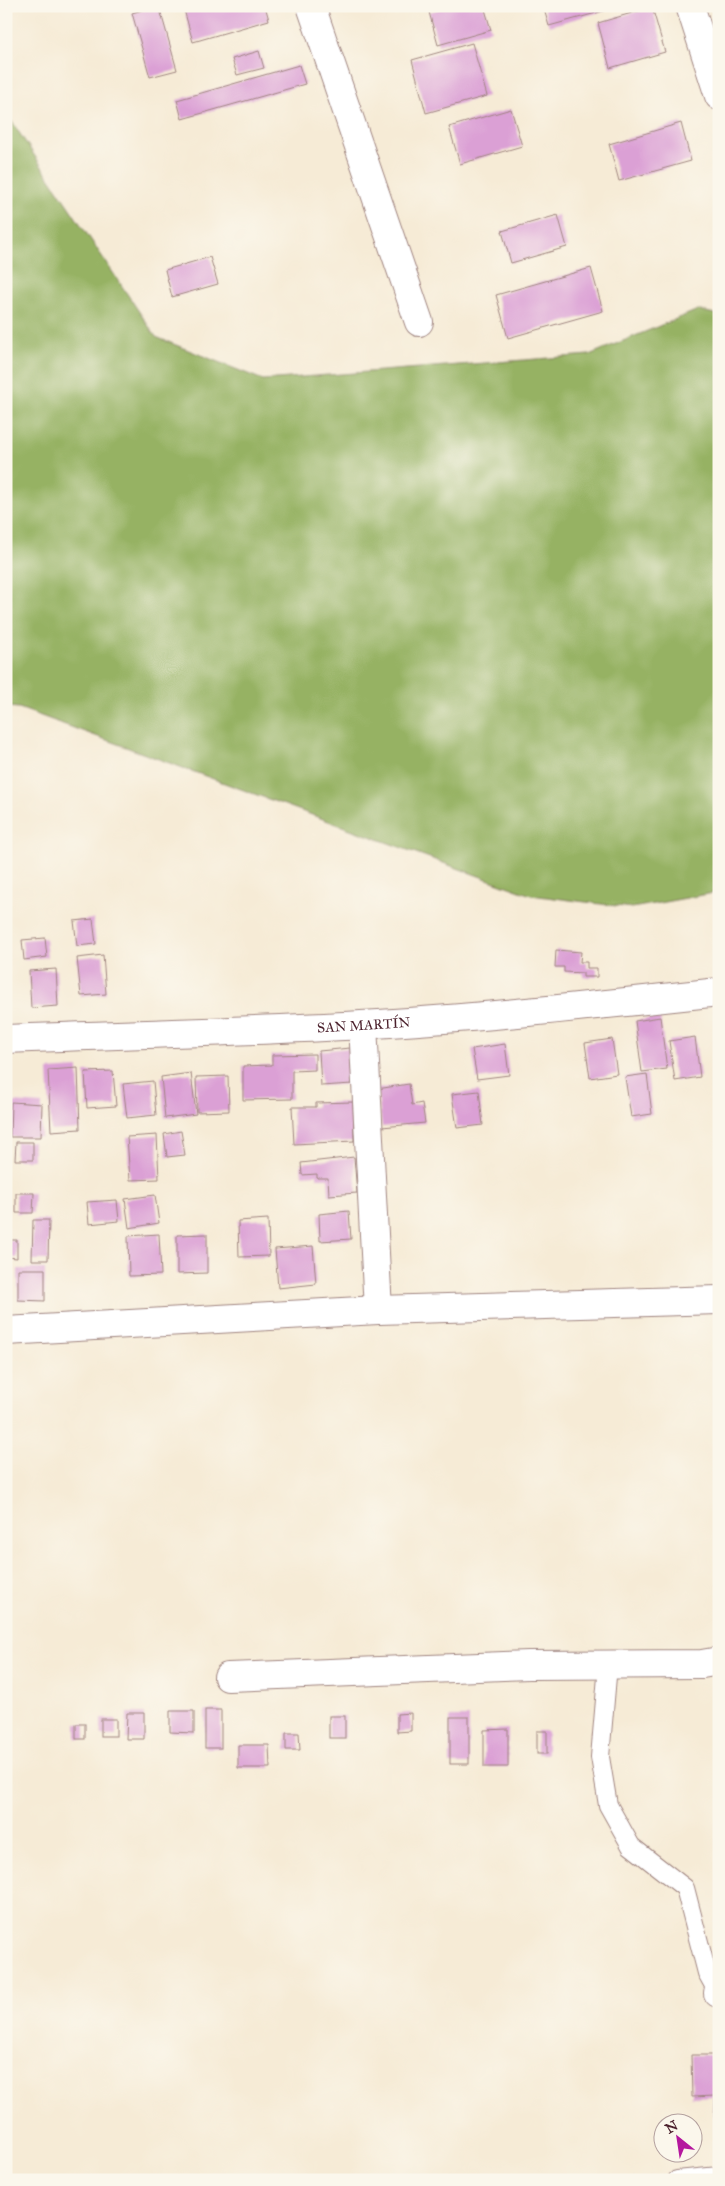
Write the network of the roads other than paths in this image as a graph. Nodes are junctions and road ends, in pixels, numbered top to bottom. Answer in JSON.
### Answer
{"nodes":[{"id":1,"x":311,"y":6,"type":"edge"},
{"id":2,"x":690,"y":6,"type":"edge"},
{"id":3,"x":719,"y":96,"type":"edge"},
{"id":4,"x":419,"y":322,"type":"dead end"},
{"id":5,"x":719,"y":992,"type":"edge"},
{"id":6,"x":363,"y":1025,"type":"junction"},
{"id":7,"x":6,"y":1039,"type":"edge"},
{"id":8,"x":719,"y":1300,"type":"edge"},
{"id":9,"x":378,"y":1310,"type":"junction"},
{"id":10,"x":6,"y":1331,"type":"edge"},
{"id":11,"x":719,"y":1662,"type":"edge"},
{"id":12,"x":608,"y":1665,"type":"junction"},
{"id":13,"x":228,"y":1677,"type":"dead end"},
{"id":14,"x":718,"y":1993,"type":"edge"},
{"id":15,"x":719,"y":2176,"type":"edge"},
{"id":16,"x":677,"y":2180,"type":"edge"}],
"edges":[{"from":1,"to":4,"type":"street"},
{"from":2,"to":3,"type":"street"},
{"from":5,"to":6,"type":"street","name":"SAN MARTÍN"},
{"from":6,"to":7,"type":"street","name":"SAN MARTÍN"},
{"from":6,"to":9,"type":"street"},
{"from":8,"to":9,"type":"street"},
{"from":9,"to":10,"type":"street"},
{"from":11,"to":12,"type":"street"},
{"from":12,"to":13,"type":"street"},
{"from":12,"to":14,"type":"lane"},
{"from":15,"to":16,"type":"lane"}]}
